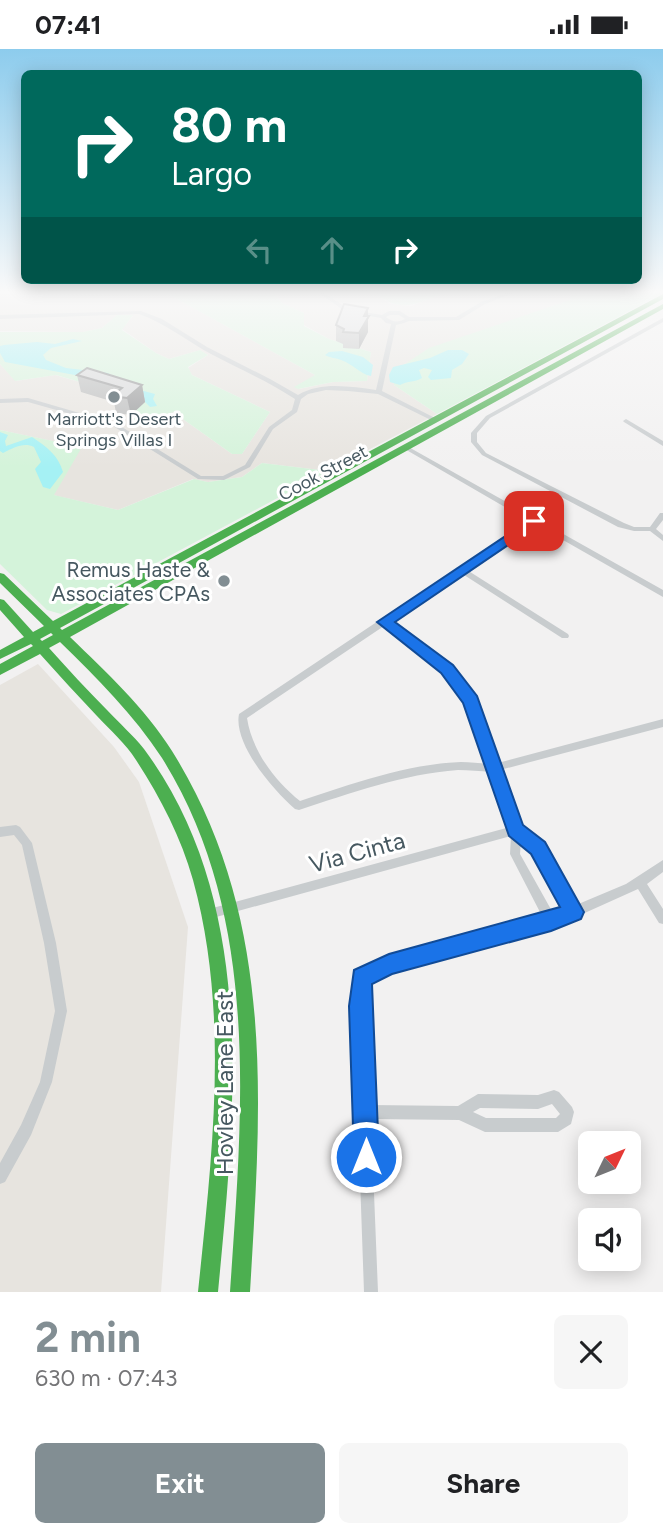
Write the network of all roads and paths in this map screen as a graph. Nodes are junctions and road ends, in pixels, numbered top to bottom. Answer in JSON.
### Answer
{"nodes":[{"id":1,"x":212,"y":351,"type":"edge"},
{"id":2,"x":388,"y":351,"type":"edge"},
{"id":3,"x":560,"y":351,"type":"edge"},
{"id":4,"x":581,"y":351,"type":"edge"},
{"id":5,"x":607,"y":351,"type":"edge"},
{"id":6,"x":379,"y":389,"type":"junction"},
{"id":7,"x":298,"y":398,"type":"junction"},
{"id":8,"x":0,"y":401,"type":"edge"},
{"id":9,"x":433,"y":419,"type":"junction"},
{"id":10,"x":626,"y":421,"type":"dead end"},
{"id":11,"x":663,"y":443,"type":"edge"},
{"id":12,"x":405,"y":447,"type":"junction"},
{"id":13,"x":305,"y":489,"type":"junction"},
{"id":14,"x":663,"y":515,"type":"edge"},
{"id":15,"x":534,"y":521,"type":"junction"},
{"id":16,"x":652,"y":529,"type":"junction"},
{"id":17,"x":663,"y":540,"type":"edge"},
{"id":18,"x":227,"y":545,"type":"junction"},
{"id":19,"x":460,"y":569,"type":"junction"},
{"id":20,"x":0,"y":577,"type":"edge"},
{"id":21,"x":663,"y":594,"type":"edge"},
{"id":22,"x":0,"y":603,"type":"edge"},
{"id":23,"x":384,"y":622,"type":"junction"},
{"id":24,"x":55,"y":633,"type":"junction"},
{"id":25,"x":565,"y":636,"type":"dead end"},
{"id":26,"x":37,"y":643,"type":"junction"},
{"id":27,"x":0,"y":656,"type":"edge"},
{"id":28,"x":0,"y":670,"type":"edge"},
{"id":29,"x":663,"y":723,"type":"edge"},
{"id":30,"x":494,"y":768,"type":"junction"},
{"id":31,"x":516,"y":830,"type":"junction"},
{"id":32,"x":0,"y":832,"type":"edge"},
{"id":33,"x":663,"y":865,"type":"edge"},
{"id":34,"x":641,"y":884,"type":"junction"},
{"id":35,"x":234,"y":907,"type":"junction"},
{"id":36,"x":574,"y":912,"type":"junction"},
{"id":37,"x":209,"y":914,"type":"junction"},
{"id":38,"x":663,"y":919,"type":"edge"},
{"id":39,"x":551,"y":921,"type":"junction"},
{"id":40,"x":366,"y":1112,"type":"junction"},
{"id":41,"x":460,"y":1113,"type":"junction"},
{"id":42,"x":0,"y":1177,"type":"edge"},
{"id":43,"x":208,"y":1292,"type":"edge"},
{"id":44,"x":240,"y":1292,"type":"edge"},
{"id":45,"x":371,"y":1292,"type":"edge"}],
"edges":[{"from":1,"to":7,"type":"street"},
{"from":2,"to":6,"type":"street"},
{"from":3,"to":9,"type":"main road","name":"Cook Street"},
{"from":4,"to":12,"type":"main road","name":"Cook Street"},
{"from":5,"to":16,"type":"street"},
{"from":6,"to":7,"type":"street"},
{"from":6,"to":9,"type":"street"},
{"from":7,"to":8,"type":"street"},
{"from":9,"to":12,"type":"main road"},
{"from":9,"to":13,"type":"main road","name":"Cook Street"},
{"from":10,"to":11,"type":"street"},
{"from":12,"to":15,"type":"street"},
{"from":12,"to":18,"type":"main road","name":"Cook Street"},
{"from":13,"to":18,"type":"main road"},
{"from":13,"to":24,"type":"main road","name":"Cook Street"},
{"from":14,"to":16,"type":"street"},
{"from":15,"to":19,"type":"street"},
{"from":15,"to":21,"type":"street"},
{"from":16,"to":17,"type":"street"},
{"from":18,"to":24,"type":"main road","name":"Cook Street"},
{"from":19,"to":23,"type":"street"},
{"from":19,"to":25,"type":"street"},
{"from":20,"to":24,"type":"main road","name":"Hovley Lane East"},
{"from":22,"to":26,"type":"main road","name":"Hovley Lane East"},
{"from":23,"to":30,"type":"street"},
{"from":23,"to":30,"type":"street"},
{"from":24,"to":26,"type":"main road","name":"Cook Street"},
{"from":24,"to":35,"type":"main road","name":"Hovley Lane East"},
{"from":26,"to":27,"type":"main road","name":"Cook Street"},
{"from":26,"to":28,"type":"main road","name":"Cook Street"},
{"from":26,"to":37,"type":"main road","name":"Hovley Lane East"},
{"from":29,"to":30,"type":"street"},
{"from":30,"to":31,"type":"street"},
{"from":31,"to":35,"type":"street","name":"Via Cinta"},
{"from":31,"to":36,"type":"street"},
{"from":31,"to":39,"type":"street"},
{"from":32,"to":42,"type":"street"},
{"from":33,"to":34,"type":"street"},
{"from":34,"to":36,"type":"street"},
{"from":34,"to":38,"type":"street"},
{"from":35,"to":37,"type":"street","name":"Via Cinta"},
{"from":35,"to":44,"type":"main road","name":"Hovley Lane East"},
{"from":36,"to":39,"type":"street"},
{"from":37,"to":43,"type":"main road","name":"Hovley Lane East"},
{"from":39,"to":40,"type":"street"},
{"from":40,"to":41,"type":"street"},
{"from":40,"to":45,"type":"street"},
{"from":41,"to":41,"type":"street"}]}
